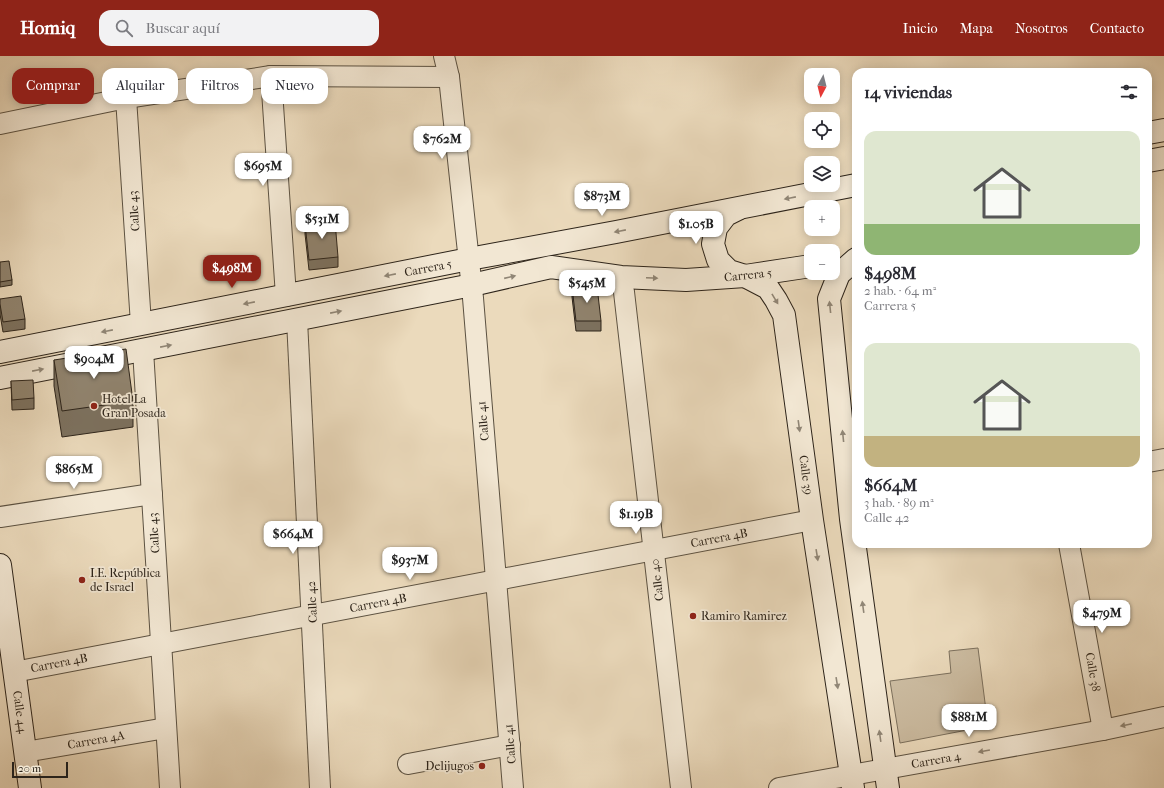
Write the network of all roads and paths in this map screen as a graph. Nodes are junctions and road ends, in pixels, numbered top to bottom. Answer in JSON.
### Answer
{"nodes":[{"id":1,"x":444,"y":56,"type":"edge"},
{"id":2,"x":328,"y":76,"type":"edge"},
{"id":3,"x":449,"y":77,"type":"junction"},
{"id":4,"x":261,"y":78,"type":"edge"},
{"id":5,"x":178,"y":90,"type":"edge"},
{"id":6,"x":102,"y":103,"type":"edge"},
{"id":7,"x":126,"y":104,"type":"edge"},
{"id":8,"x":273,"y":104,"type":"edge"},
{"id":9,"x":0,"y":124,"type":"edge"},
{"id":10,"x":1164,"y":130,"type":"edge"},
{"id":11,"x":1152,"y":132,"type":"edge"},
{"id":12,"x":1164,"y":158,"type":"edge"},
{"id":13,"x":1152,"y":160,"type":"edge"},
{"id":14,"x":849,"y":189,"type":"edge"},
{"id":15,"x":741,"y":208,"type":"junction"},
{"id":16,"x":852,"y":255,"type":"edge"},
{"id":17,"x":840,"y":258,"type":"edge"},
{"id":18,"x":469,"y":259,"type":"junction"},
{"id":19,"x":852,"y":263,"type":"edge"},
{"id":20,"x":804,"y":267,"type":"edge"},
{"id":21,"x":745,"y":276,"type":"junction"},
{"id":22,"x":620,"y":277,"type":"junction"},
{"id":23,"x":472,"y":285,"type":"junction"},
{"id":24,"x":286,"y":296,"type":"junction"},
{"id":25,"x":297,"y":320,"type":"junction"},
{"id":26,"x":141,"y":324,"type":"junction"},
{"id":27,"x":143,"y":350,"type":"junction"},
{"id":28,"x":0,"y":352,"type":"edge"},
{"id":29,"x":0,"y":378,"type":"edge"},
{"id":30,"x":1164,"y":458,"type":"edge"},
{"id":31,"x":1152,"y":461,"type":"edge"},
{"id":32,"x":152,"y":494,"type":"junction"},
{"id":33,"x":852,"y":510,"type":"edge"},
{"id":34,"x":0,"y":517,"type":"edge"},
{"id":35,"x":812,"y":520,"type":"junction"},
{"id":36,"x":857,"y":548,"type":"edge"},
{"id":37,"x":1070,"y":548,"type":"edge"},
{"id":38,"x":654,"y":550,"type":"junction"},
{"id":39,"x":0,"y":565,"type":"edge"},
{"id":40,"x":496,"y":581,"type":"junction"},
{"id":41,"x":313,"y":615,"type":"junction"},
{"id":42,"x":162,"y":644,"type":"junction"},
{"id":43,"x":14,"y":672,"type":"junction"},
{"id":44,"x":1164,"y":717,"type":"edge"},
{"id":45,"x":166,"y":728,"type":"junction"},
{"id":46,"x":1103,"y":730,"type":"junction"},
{"id":47,"x":510,"y":745,"type":"junction"},
{"id":48,"x":25,"y":752,"type":"junction"},
{"id":49,"x":408,"y":764,"type":"dead end"},
{"id":50,"x":887,"y":779,"type":"edge"},
{"id":51,"x":852,"y":782,"type":"edge"},
{"id":52,"x":30,"y":788,"type":"edge"},
{"id":53,"x":170,"y":788,"type":"edge"},
{"id":54,"x":320,"y":788,"type":"edge"},
{"id":55,"x":513,"y":788,"type":"edge"},
{"id":56,"x":681,"y":788,"type":"edge"},
{"id":57,"x":779,"y":788,"type":"edge"}],
"edges":[{"from":1,"to":3,"type":"street","name":"Calle 41"},
{"from":2,"to":3,"type":"street"},
{"from":3,"to":18,"type":"street","name":"Calle 41"},
{"from":4,"to":5,"type":"street"},
{"from":6,"to":9,"type":"street"},
{"from":7,"to":26,"type":"street","name":"Calle 43"},
{"from":8,"to":24,"type":"street"},
{"from":10,"to":11,"type":"main road"},
{"from":12,"to":13,"type":"main road"},
{"from":14,"to":15,"type":"main road","name":"Carrera 5","one_way":true},
{"from":15,"to":18,"type":"main road","name":"Carrera 5","one_way":true},
{"from":15,"to":21,"type":"main road","name":"Calle 39"},
{"from":16,"to":17,"type":"main road"},
{"from":18,"to":23,"type":"street","name":"Calle 41"},
{"from":18,"to":24,"type":"main road","name":"Carrera 5","one_way":true},
{"from":33,"to":19,"type":"main road","one_way":true},
{"from":20,"to":21,"type":"main road","name":"Carrera 5"},
{"from":22,"to":21,"type":"main road","name":"Carrera 5","one_way":true},
{"from":21,"to":35,"type":"main road","name":"Calle 39","one_way":true},
{"from":23,"to":22,"type":"main road","name":"Carrera 5","one_way":true},
{"from":22,"to":38,"type":"street","name":"Calle 40"},
{"from":25,"to":23,"type":"main road","name":"Carrera 5","one_way":true},
{"from":23,"to":40,"type":"street","name":"Calle 41"},
{"from":24,"to":26,"type":"main road","name":"Carrera 5","one_way":true},
{"from":27,"to":25,"type":"main road","name":"Carrera 5","one_way":true},
{"from":25,"to":41,"type":"street","name":"Calle 42"},
{"from":26,"to":28,"type":"main road","name":"Carrera 5","one_way":true},
{"from":29,"to":27,"type":"main road","name":"Carrera 5","one_way":true},
{"from":27,"to":32,"type":"street","name":"Calle 43"},
{"from":30,"to":31,"type":"street"},
{"from":32,"to":34,"type":"street"},
{"from":32,"to":42,"type":"street","name":"Calle 43"},
{"from":35,"to":38,"type":"street","name":"Carrera 4B"},
{"from":35,"to":51,"type":"main road","name":"Calle 39","one_way":true},
{"from":50,"to":36,"type":"main road","one_way":true},
{"from":37,"to":46,"type":"street","name":"Calle 38"},
{"from":38,"to":40,"type":"street","name":"Carrera 4B"},
{"from":38,"to":56,"type":"street","name":"Calle 40"},
{"from":39,"to":43,"type":"main road","name":"Calle 44"},
{"from":40,"to":41,"type":"street","name":"Carrera 4B"},
{"from":40,"to":47,"type":"street","name":"Calle 41"},
{"from":41,"to":42,"type":"street","name":"Carrera 4B"},
{"from":41,"to":54,"type":"street","name":"Calle 42"},
{"from":42,"to":43,"type":"street","name":"Carrera 4B"},
{"from":42,"to":45,"type":"street","name":"Calle 43"},
{"from":43,"to":48,"type":"main road","name":"Calle 44"},
{"from":44,"to":46,"type":"street","name":"Carrera 4","one_way":true},
{"from":45,"to":48,"type":"street","name":"Carrera 4A"},
{"from":45,"to":53,"type":"street","name":"Calle 43"},
{"from":46,"to":50,"type":"street","name":"Carrera 4","one_way":true},
{"from":47,"to":49,"type":"street"},
{"from":47,"to":55,"type":"street","name":"Calle 41"},
{"from":48,"to":52,"type":"main road","name":"Calle 44"},
{"from":50,"to":51,"type":"street","name":"Carrera 4"},
{"from":51,"to":57,"type":"street","name":"Carrera 4"}]}
